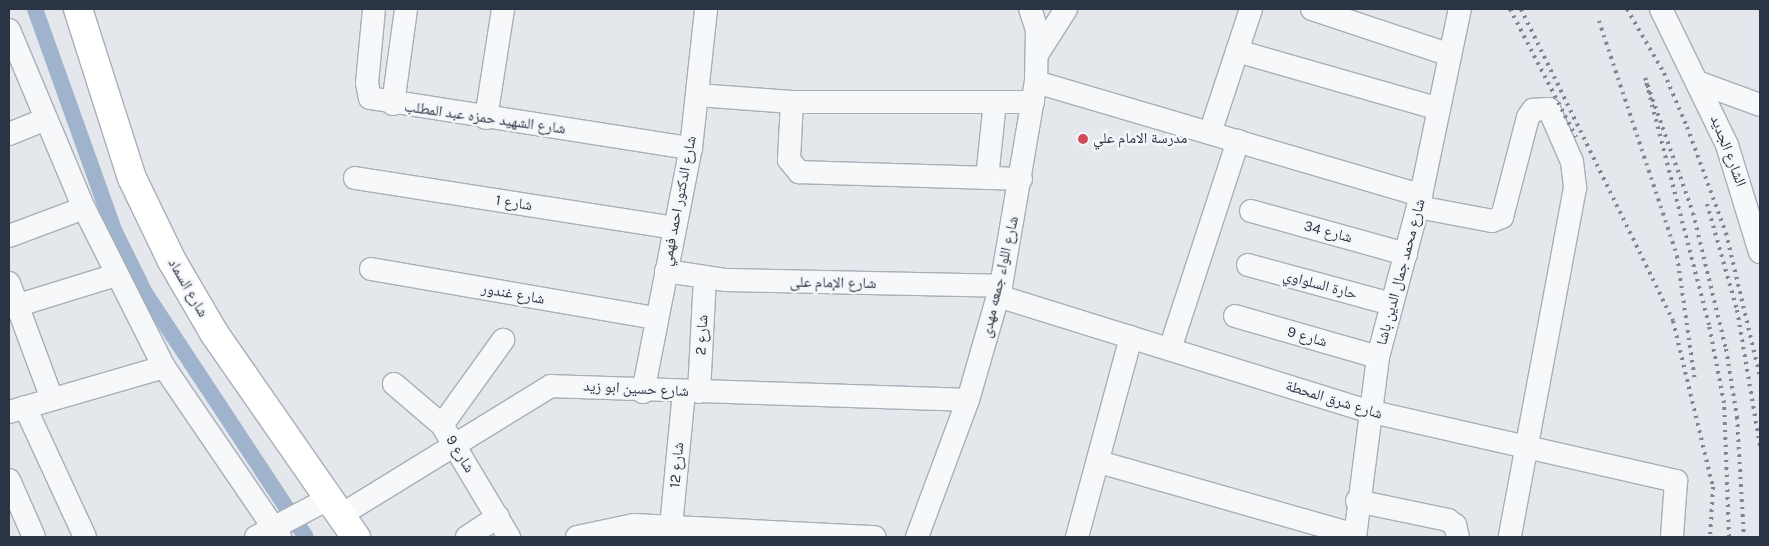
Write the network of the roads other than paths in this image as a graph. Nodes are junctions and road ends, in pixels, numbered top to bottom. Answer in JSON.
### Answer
{"nodes":[{"id":1,"x":78,"y":9,"type":"edge"},
{"id":2,"x":374,"y":9,"type":"edge"},
{"id":3,"x":406,"y":9,"type":"edge"},
{"id":4,"x":503,"y":9,"type":"edge"},
{"id":5,"x":706,"y":9,"type":"edge"},
{"id":6,"x":1030,"y":9,"type":"edge"},
{"id":7,"x":1066,"y":9,"type":"edge"},
{"id":8,"x":1251,"y":9,"type":"edge"},
{"id":9,"x":1312,"y":9,"type":"edge"},
{"id":10,"x":1460,"y":9,"type":"edge"},
{"id":11,"x":1662,"y":9,"type":"edge"},
{"id":12,"x":1677,"y":9,"type":"edge"},
{"id":13,"x":9,"y":30,"type":"edge"},
{"id":14,"x":1237,"y":51,"type":"junction"},
{"id":15,"x":1038,"y":54,"type":"junction"},
{"id":16,"x":1686,"y":54,"type":"junction"},
{"id":17,"x":1450,"y":55,"type":"junction"},
{"id":18,"x":1700,"y":83,"type":"junction"},
{"id":19,"x":1035,"y":92,"type":"junction"},
{"id":20,"x":697,"y":95,"type":"junction"},
{"id":21,"x":792,"y":102,"type":"junction"},
{"id":22,"x":995,"y":102,"type":"junction"},
{"id":23,"x":393,"y":104,"type":"junction"},
{"id":24,"x":1760,"y":105,"type":"edge"},
{"id":25,"x":1439,"y":109,"type":"junction"},
{"id":26,"x":486,"y":118,"type":"junction"},
{"id":27,"x":44,"y":120,"type":"junction"},
{"id":28,"x":1210,"y":133,"type":"junction"},
{"id":29,"x":9,"y":134,"type":"edge"},
{"id":30,"x":1238,"y":141,"type":"junction"},
{"id":31,"x":691,"y":148,"type":"junction"},
{"id":32,"x":355,"y":178,"type":"dead end"},
{"id":33,"x":987,"y":178,"type":"junction"},
{"id":34,"x":1021,"y":179,"type":"junction"},
{"id":35,"x":1420,"y":201,"type":"junction"},
{"id":36,"x":84,"y":208,"type":"junction"},
{"id":37,"x":1251,"y":211,"type":"dead end"},
{"id":38,"x":674,"y":228,"type":"junction"},
{"id":39,"x":9,"y":236,"type":"edge"},
{"id":40,"x":1760,"y":252,"type":"edge"},
{"id":41,"x":1406,"y":254,"type":"junction"},
{"id":42,"x":1248,"y":266,"type":"dead end"},
{"id":43,"x":371,"y":269,"type":"dead end"},
{"id":44,"x":666,"y":271,"type":"junction"},
{"id":45,"x":116,"y":274,"type":"junction"},
{"id":46,"x":705,"y":278,"type":"junction"},
{"id":47,"x":9,"y":283,"type":"edge"},
{"id":48,"x":1000,"y":291,"type":"junction"},
{"id":49,"x":1392,"y":304,"type":"junction"},
{"id":50,"x":13,"y":306,"type":"edge"},
{"id":51,"x":1236,"y":316,"type":"dead end"},
{"id":52,"x":655,"y":318,"type":"junction"},
{"id":53,"x":1131,"y":337,"type":"junction"},
{"id":54,"x":503,"y":340,"type":"dead end"},
{"id":55,"x":1170,"y":349,"type":"junction"},
{"id":56,"x":1378,"y":357,"type":"junction"},
{"id":57,"x":164,"y":367,"type":"junction"},
{"id":58,"x":394,"y":384,"type":"dead end"},
{"id":59,"x":643,"y":392,"type":"junction"},
{"id":60,"x":691,"y":392,"type":"junction"},
{"id":61,"x":52,"y":399,"type":"junction"},
{"id":62,"x":968,"y":400,"type":"junction"},
{"id":63,"x":17,"y":410,"type":"edge"},
{"id":64,"x":1368,"y":412,"type":"junction"},
{"id":65,"x":442,"y":425,"type":"junction"},
{"id":66,"x":455,"y":446,"type":"junction"},
{"id":67,"x":1527,"y":447,"type":"junction"},
{"id":68,"x":1099,"y":462,"type":"junction"},
{"id":69,"x":9,"y":480,"type":"edge"},
{"id":70,"x":1357,"y":501,"type":"junction"},
{"id":71,"x":13,"y":503,"type":"edge"},
{"id":72,"x":327,"y":507,"type":"junction"},
{"id":73,"x":498,"y":517,"type":"junction"},
{"id":74,"x":671,"y":531,"type":"edge"},
{"id":75,"x":275,"y":532,"type":"edge"},
{"id":76,"x":1355,"y":536,"type":"edge"},
{"id":77,"x":34,"y":537,"type":"edge"},
{"id":78,"x":85,"y":537,"type":"edge"},
{"id":79,"x":356,"y":537,"type":"edge"},
{"id":80,"x":467,"y":537,"type":"edge"},
{"id":81,"x":509,"y":537,"type":"edge"},
{"id":82,"x":577,"y":537,"type":"edge"},
{"id":83,"x":875,"y":537,"type":"edge"},
{"id":84,"x":917,"y":537,"type":"edge"},
{"id":85,"x":1077,"y":537,"type":"edge"},
{"id":86,"x":1458,"y":537,"type":"edge"},
{"id":87,"x":1510,"y":537,"type":"edge"},
{"id":88,"x":1672,"y":537,"type":"edge"}],
"edges":[{"from":1,"to":72,"type":"highway","name":"شارع السماد"},
{"from":2,"to":23,"type":"street","name":"شارع الشهيد حمزه عبد المطلب"},
{"from":3,"to":23,"type":"street"},
{"from":4,"to":26,"type":"street"},
{"from":5,"to":20,"type":"street","name":"شارع الدكتور احمد فهمي"},
{"from":6,"to":15,"type":"street","name":"شارع اللواء جمعه مهدى"},
{"from":7,"to":15,"type":"street"},
{"from":8,"to":14,"type":"street"},
{"from":9,"to":17,"type":"street"},
{"from":10,"to":17,"type":"street","name":"شارع محمد جمال الدين باشا"},
{"from":11,"to":16,"type":"street","name":"الشارع الجديد"},
{"from":12,"to":16,"type":"street","name":"الشارع الجديد"},
{"from":13,"to":27,"type":"street"},
{"from":14,"to":25,"type":"street"},
{"from":14,"to":28,"type":"street"},
{"from":15,"to":19,"type":"street","name":"شارع اللواء جمعه مهدى"},
{"from":16,"to":18,"type":"street","name":"الشارع الجديد"},
{"from":17,"to":25,"type":"street","name":"شارع محمد جمال الدين باشا"},
{"from":18,"to":24,"type":"street"},
{"from":18,"to":40,"type":"street","name":"الشارع الجديد"},
{"from":19,"to":22,"type":"street"},
{"from":19,"to":28,"type":"street"},
{"from":19,"to":34,"type":"street","name":"شارع اللواء جمعه مهدى"},
{"from":20,"to":21,"type":"street"},
{"from":20,"to":31,"type":"street","name":"شارع الدكتور احمد فهمي"},
{"from":21,"to":22,"type":"street"},
{"from":21,"to":33,"type":"street"},
{"from":22,"to":33,"type":"street"},
{"from":23,"to":26,"type":"street","name":"شارع الشهيد حمزه عبد المطلب"},
{"from":25,"to":35,"type":"street","name":"شارع محمد جمال الدين باشا"},
{"from":26,"to":31,"type":"street","name":"شارع الشهيد حمزه عبد المطلب"},
{"from":27,"to":29,"type":"street"},
{"from":27,"to":36,"type":"street"},
{"from":28,"to":30,"type":"street"},
{"from":30,"to":35,"type":"street"},
{"from":30,"to":55,"type":"street"},
{"from":31,"to":38,"type":"street","name":"شارع الدكتور احمد فهمي"},
{"from":32,"to":38,"type":"street","name":"شارع 1"},
{"from":33,"to":34,"type":"street"},
{"from":34,"to":48,"type":"street","name":"شارع اللواء جمعه مهدى"},
{"from":35,"to":41,"type":"street","name":"شارع محمد جمال الدين باشا"},
{"from":35,"to":67,"type":"street"},
{"from":36,"to":39,"type":"street"},
{"from":36,"to":45,"type":"street"},
{"from":37,"to":41,"type":"street","name":"شارع 34"},
{"from":38,"to":44,"type":"street","name":"شارع الدكتور احمد فهمي"},
{"from":41,"to":49,"type":"street","name":"شارع محمد جمال الدين باشا"},
{"from":42,"to":49,"type":"street","name":"حارة السلواوي"},
{"from":43,"to":52,"type":"street","name":"شارع غندور"},
{"from":44,"to":46,"type":"street","name":"شارع الإمام على"},
{"from":44,"to":52,"type":"street","name":"شارع الدكتور احمد فهمي"},
{"from":45,"to":50,"type":"street"},
{"from":45,"to":57,"type":"street"},
{"from":46,"to":48,"type":"street","name":"شارع الإمام على"},
{"from":46,"to":60,"type":"street","name":"شارع 2"},
{"from":47,"to":50,"type":"street"},
{"from":48,"to":53,"type":"street","name":"شارع شرق المحطة"},
{"from":48,"to":62,"type":"street","name":"شارع اللواء جمعه مهدى"},
{"from":49,"to":56,"type":"street","name":"شارع محمد جمال الدين باشا"},
{"from":50,"to":61,"type":"street"},
{"from":51,"to":56,"type":"street","name":"شارع 9"},
{"from":52,"to":59,"type":"street","name":"شارع الدكتور احمد فهمي"},
{"from":53,"to":55,"type":"street","name":"شارع شرق المحطة"},
{"from":53,"to":68,"type":"street"},
{"from":54,"to":65,"type":"street"},
{"from":55,"to":64,"type":"street","name":"شارع شرق المحطة"},
{"from":56,"to":64,"type":"street","name":"شارع محمد جمال الدين باشا"},
{"from":57,"to":61,"type":"street"},
{"from":57,"to":75,"type":"street"},
{"from":58,"to":65,"type":"street","name":"شارع 9"},
{"from":59,"to":60,"type":"street","name":"شارع حسين ابو زيد"},
{"from":59,"to":66,"type":"street","name":"شارع حسين ابو زيد"},
{"from":60,"to":62,"type":"street","name":"شارع حسين ابو زيد"},
{"from":60,"to":74,"type":"street","name":"شارع 12"},
{"from":61,"to":63,"type":"street"},
{"from":62,"to":84,"type":"street","name":"شارع اللواء جمعه مهدى"},
{"from":63,"to":78,"type":"street"},
{"from":64,"to":67,"type":"street","name":"شارع شرق المحطة"},
{"from":64,"to":70,"type":"street","name":"شارع محمد جمال الدين باشا"},
{"from":65,"to":66,"type":"street","name":"شارع 9"},
{"from":66,"to":72,"type":"street","name":"شارع حسين ابو زيد"},
{"from":66,"to":73,"type":"street","name":"شارع 9"},
{"from":67,"to":87,"type":"street"},
{"from":67,"to":88,"type":"street","name":"شارع شرق المحطة"},
{"from":68,"to":76,"type":"street"},
{"from":68,"to":85,"type":"street"},
{"from":69,"to":71,"type":"street"},
{"from":70,"to":76,"type":"street","name":"شارع محمد جمال الدين باشا"},
{"from":70,"to":86,"type":"street"},
{"from":71,"to":77,"type":"street"},
{"from":72,"to":75,"type":"street","name":"شارع حسين ابو زيد"},
{"from":72,"to":79,"type":"highway","name":"شارع السماد"},
{"from":73,"to":80,"type":"street"},
{"from":73,"to":81,"type":"street","name":"شارع 9"},
{"from":74,"to":82,"type":"street"},
{"from":74,"to":83,"type":"street"}]}
